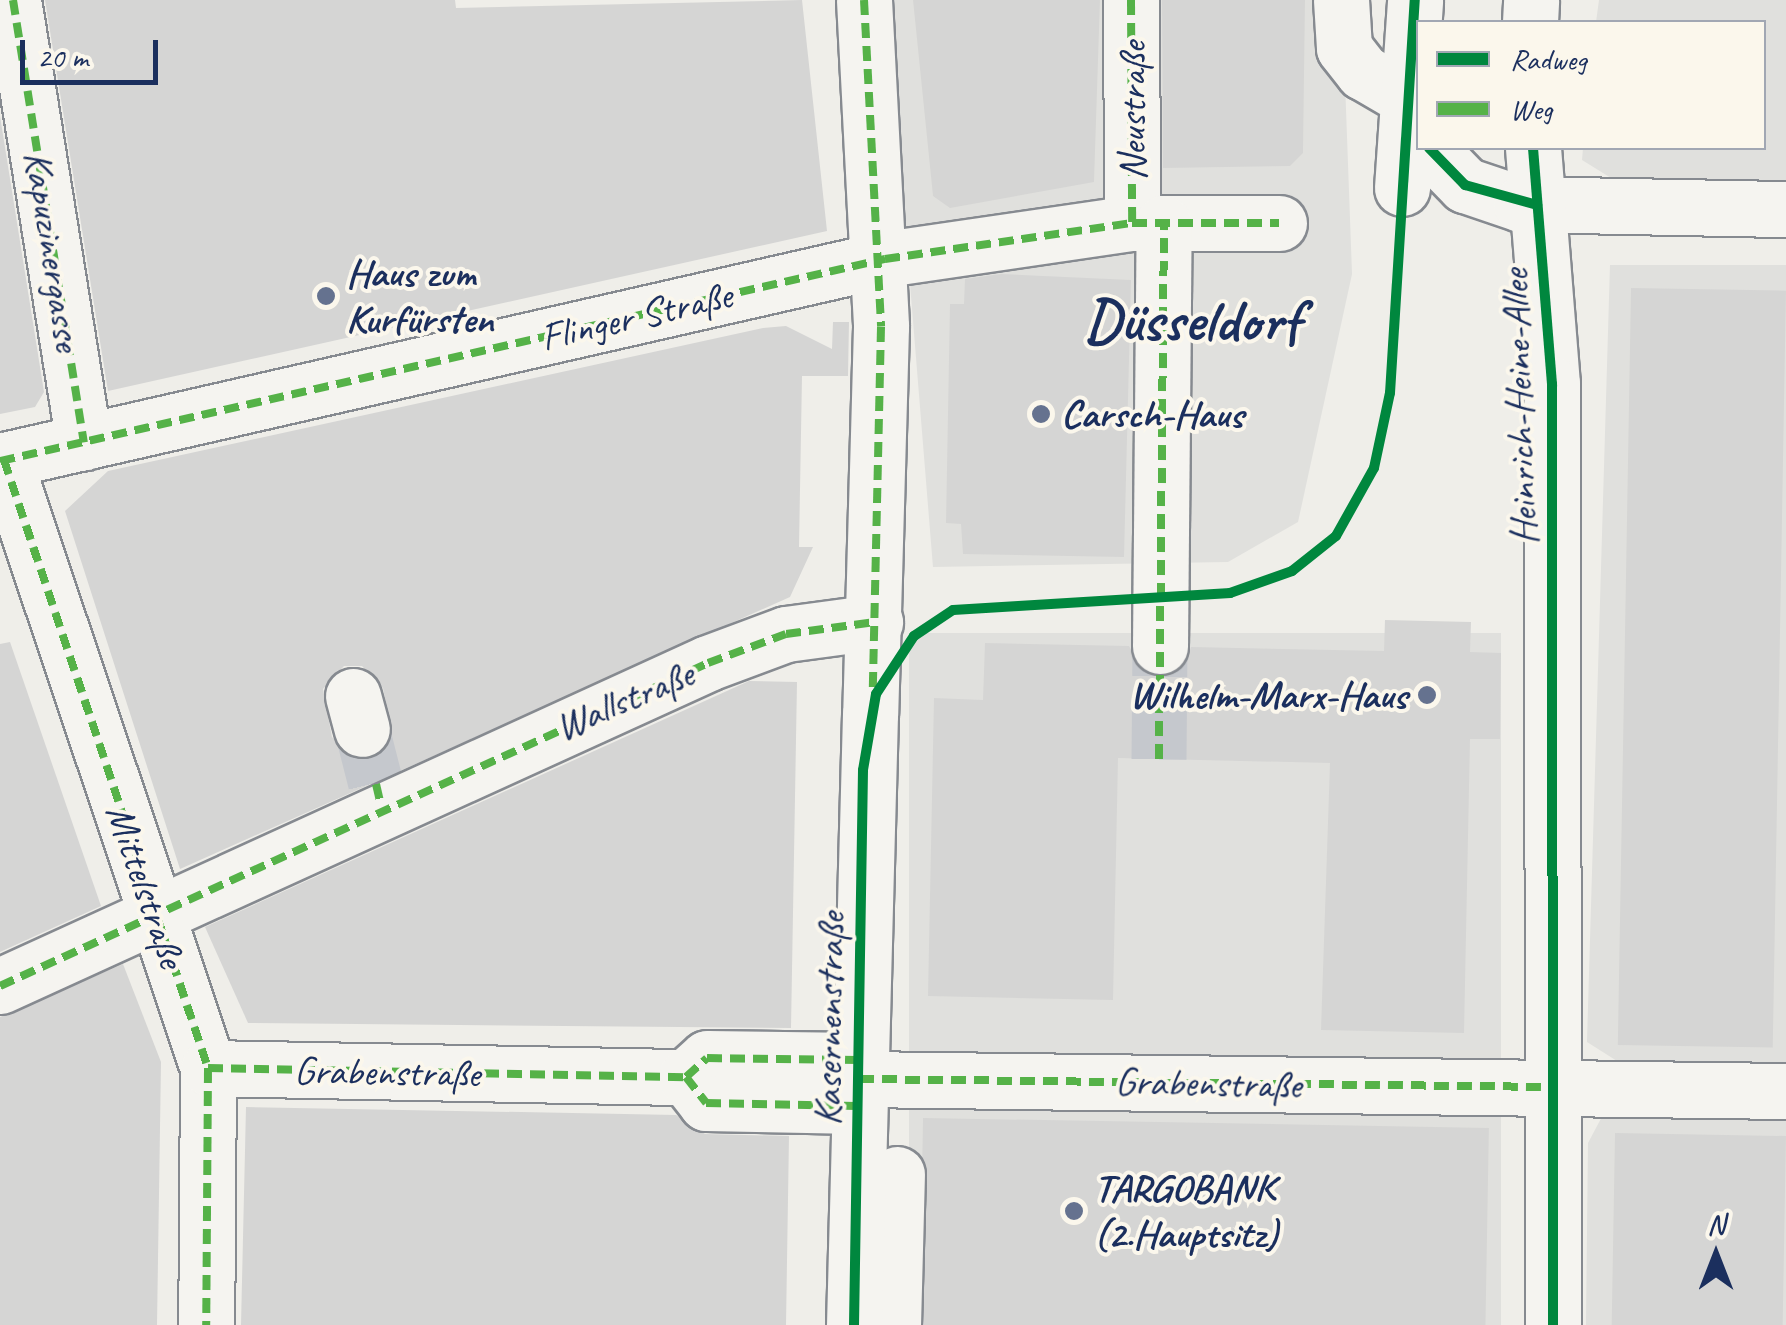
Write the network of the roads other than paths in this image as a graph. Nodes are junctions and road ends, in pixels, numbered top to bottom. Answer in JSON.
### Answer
{"nodes":[{"id":1,"x":13,"y":0,"type":"edge"},
{"id":2,"x":864,"y":0,"type":"edge"},
{"id":3,"x":1131,"y":0,"type":"edge"},
{"id":4,"x":1343,"y":0,"type":"edge"},
{"id":5,"x":1416,"y":20,"type":"edge"},
{"id":6,"x":1416,"y":141,"type":"edge"},
{"id":7,"x":1426,"y":150,"type":"edge"},
{"id":8,"x":1533,"y":150,"type":"edge"},
{"id":9,"x":1537,"y":205,"type":"junction"},
{"id":10,"x":1786,"y":209,"type":"edge"},
{"id":11,"x":1148,"y":223,"type":"junction"},
{"id":12,"x":1279,"y":223,"type":"dead end"},
{"id":13,"x":879,"y":260,"type":"junction"},
{"id":14,"x":84,"y":442,"type":"junction"},
{"id":15,"x":2,"y":460,"type":"edge"},
{"id":16,"x":1160,"y":607,"type":"tunnel mouth"},
{"id":17,"x":875,"y":622,"type":"junction"},
{"id":18,"x":157,"y":912,"type":"junction"},
{"id":19,"x":0,"y":986,"type":"edge"},
{"id":20,"x":208,"y":1068,"type":"junction"},
{"id":21,"x":858,"y":1082,"type":"junction"},
{"id":22,"x":1558,"y":1086,"type":"junction"},
{"id":23,"x":1786,"y":1092,"type":"edge"},
{"id":24,"x":897,"y":1174,"type":"dead end"},
{"id":25,"x":206,"y":1325,"type":"edge"},
{"id":26,"x":854,"y":1325,"type":"edge"},
{"id":27,"x":893,"y":1325,"type":"edge"},
{"id":28,"x":1554,"y":1325,"type":"edge"}],
"edges":[{"from":1,"to":14,"type":"street","name":"Kapuzinergasse"},
{"from":2,"to":13,"type":"street","name":"Kasernenstraße"},
{"from":3,"to":11,"type":"street","name":"Neustraße"},
{"from":4,"to":5,"type":"street"},
{"from":4,"to":6,"type":"street"},
{"from":5,"to":6,"type":"street"},
{"from":7,"to":9,"type":"street"},
{"from":8,"to":9,"type":"street","name":"Heinrich-Heine-Allee"},
{"from":9,"to":10,"type":"street"},
{"from":9,"to":22,"type":"street","name":"Heinrich-Heine-Allee"},
{"from":11,"to":12,"type":"street","name":"Flinger Straße"},
{"from":11,"to":13,"type":"street","name":"Flinger Straße"},
{"from":11,"to":16,"type":"street","name":"Neustraße"},
{"from":13,"to":14,"type":"street","name":"Flinger Straße"},
{"from":13,"to":17,"type":"street","name":"Kasernenstraße"},
{"from":14,"to":15,"type":"street","name":"Flinger Straße"},
{"from":15,"to":18,"type":"street","name":"Mittelstraße"},
{"from":17,"to":18,"type":"street","name":"Wallstraße"},
{"from":17,"to":21,"type":"street","name":"Kasernenstraße"},
{"from":18,"to":19,"type":"street","name":"Wallstraße"},
{"from":18,"to":20,"type":"street","name":"Mittelstraße"},
{"from":20,"to":21,"type":"street","name":"Grabenstraße"},
{"from":20,"to":25,"type":"street","name":"Mittelstraße"},
{"from":21,"to":22,"type":"street","name":"Grabenstraße"},
{"from":21,"to":26,"type":"street","name":"Kasernenstraße"},
{"from":22,"to":23,"type":"street","name":"Grabenstraße"},
{"from":22,"to":28,"type":"street","name":"Heinrich-Heine-Allee"},
{"from":24,"to":27,"type":"street"}]}
